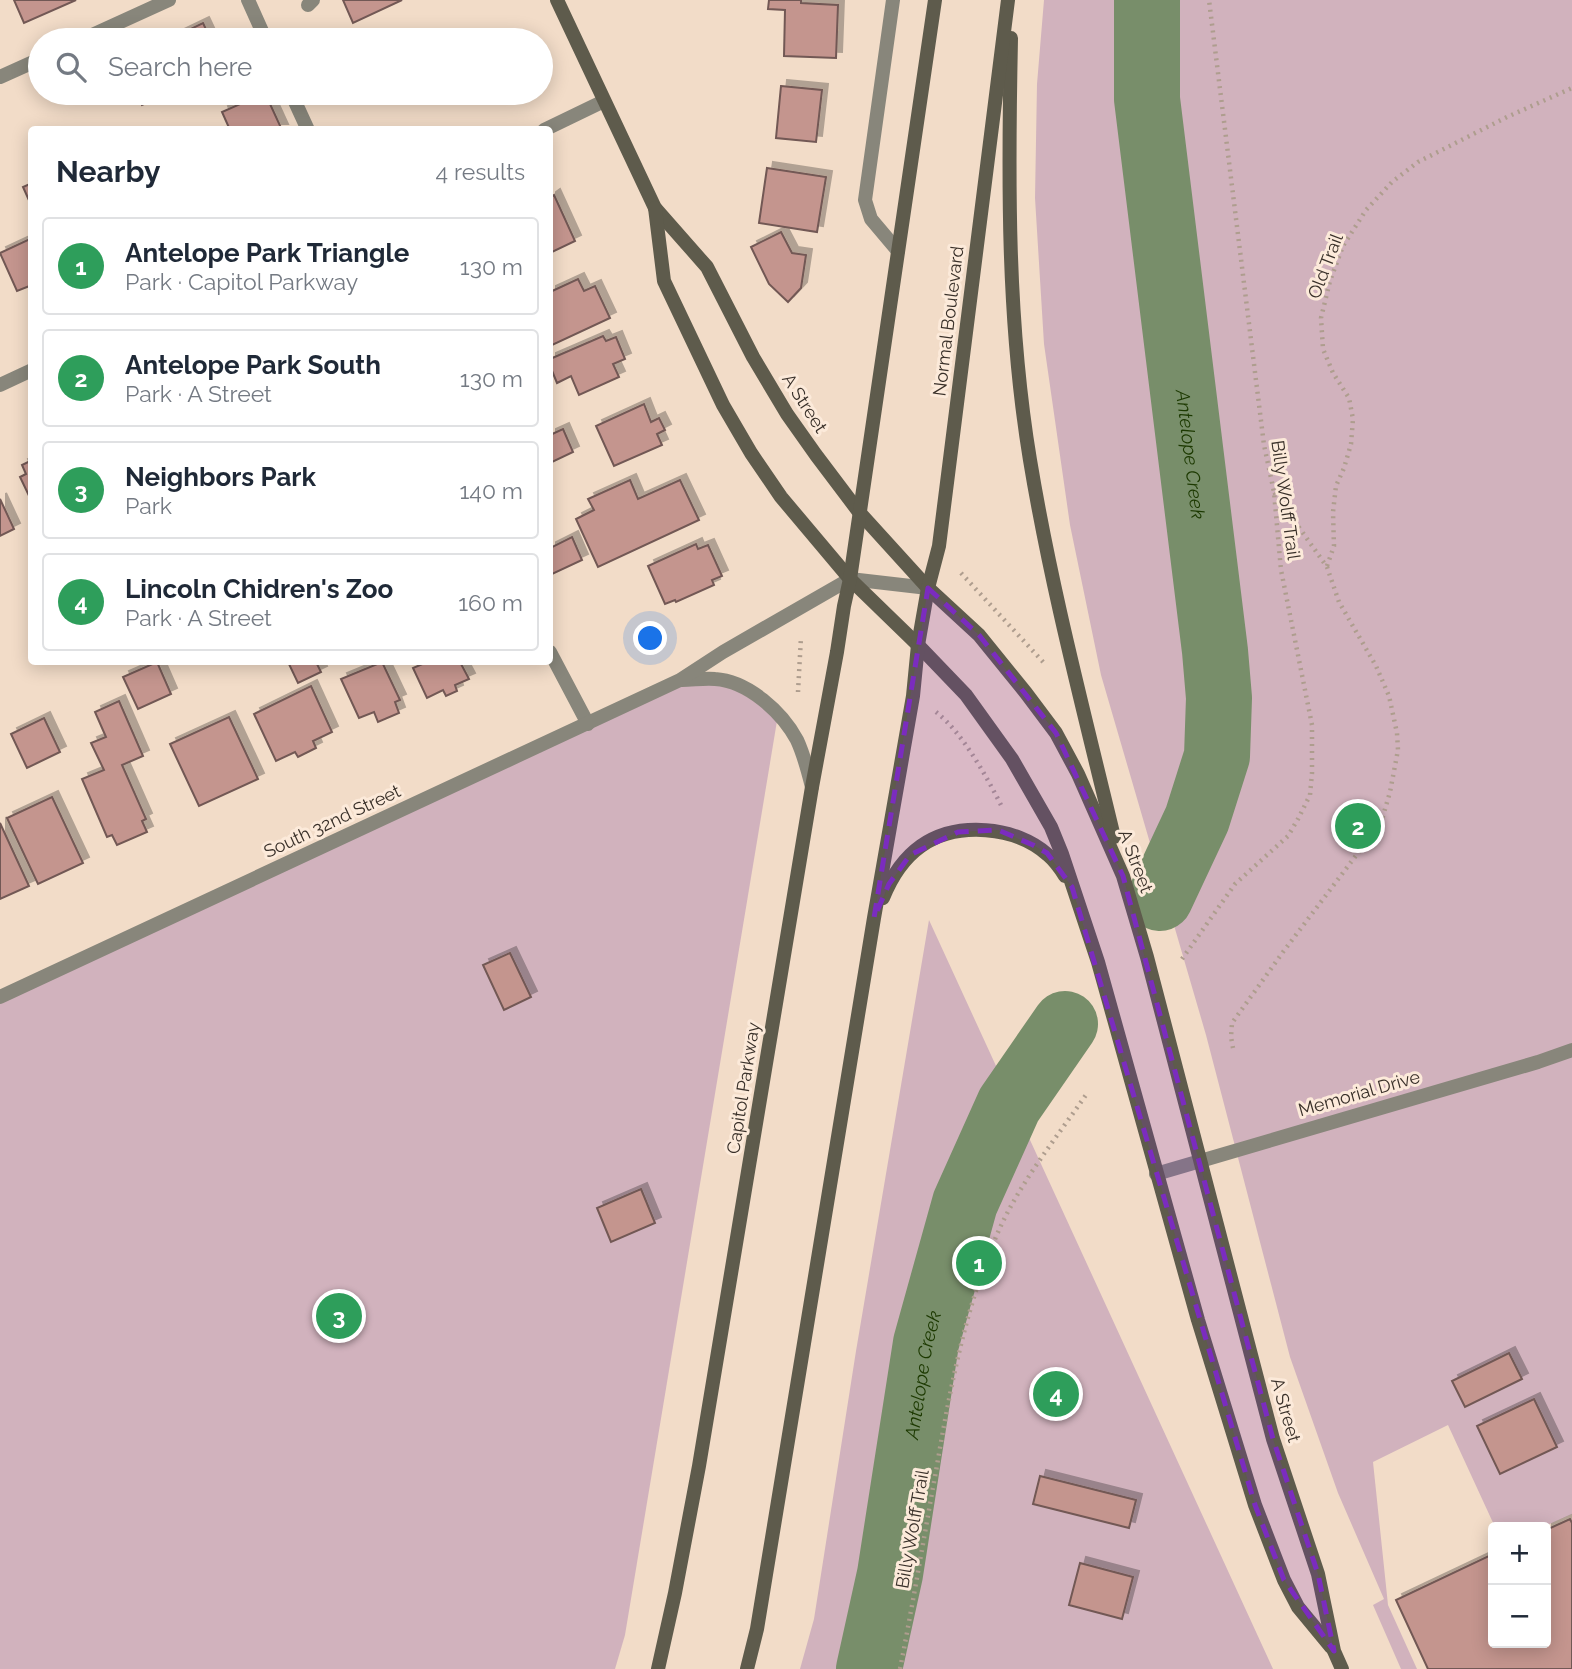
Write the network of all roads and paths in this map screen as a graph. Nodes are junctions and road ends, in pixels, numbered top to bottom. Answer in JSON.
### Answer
{"nodes":[{"id":1,"x":169,"y":0,"type":"edge"},
{"id":2,"x":248,"y":0,"type":"edge"},
{"id":3,"x":557,"y":0,"type":"edge"},
{"id":4,"x":893,"y":0,"type":"edge"},
{"id":5,"x":935,"y":0,"type":"edge"},
{"id":6,"x":1010,"y":0,"type":"edge"},
{"id":7,"x":1209,"y":0,"type":"edge"},
{"id":8,"x":107,"y":28,"type":"edge"},
{"id":9,"x":261,"y":28,"type":"edge"},
{"id":10,"x":28,"y":64,"type":"edge"},
{"id":11,"x":0,"y":77,"type":"edge"},
{"id":12,"x":1572,"y":88,"type":"edge"},
{"id":13,"x":604,"y":101,"type":"junction"},
{"id":14,"x":297,"y":105,"type":"edge"},
{"id":15,"x":306,"y":126,"type":"edge"},
{"id":16,"x":552,"y":126,"type":"edge"},
{"id":17,"x":655,"y":208,"type":"junction"},
{"id":18,"x":898,"y":251,"type":"junction"},
{"id":19,"x":28,"y":372,"type":"edge"},
{"id":20,"x":0,"y":385,"type":"edge"},
{"id":21,"x":1274,"y":492,"type":"junction"},
{"id":22,"x":859,"y":512,"type":"junction"},
{"id":23,"x":1327,"y":567,"type":"junction"},
{"id":24,"x":961,"y":573,"type":"dead end"},
{"id":25,"x":850,"y":579,"type":"junction"},
{"id":26,"x":928,"y":588,"type":"junction"},
{"id":27,"x":801,"y":635,"type":"dead end"},
{"id":28,"x":918,"y":645,"type":"junction"},
{"id":29,"x":553,"y":658,"type":"edge"},
{"id":30,"x":1053,"y":672,"type":"dead end"},
{"id":31,"x":680,"y":680,"type":"junction"},
{"id":32,"x":798,"y":692,"type":"dead end"},
{"id":33,"x":935,"y":711,"type":"dead end"},
{"id":34,"x":588,"y":724,"type":"junction"},
{"id":35,"x":812,"y":787,"type":"junction"},
{"id":36,"x":1002,"y":807,"type":"dead end"},
{"id":37,"x":1123,"y":876,"type":"junction"},
{"id":38,"x":1072,"y":887,"type":"junction"},
{"id":39,"x":874,"y":918,"type":"junction"},
{"id":40,"x":1182,"y":960,"type":"dead end"},
{"id":41,"x":0,"y":997,"type":"edge"},
{"id":42,"x":1233,"y":1048,"type":"dead end"},
{"id":43,"x":1572,"y":1049,"type":"edge"},
{"id":44,"x":1088,"y":1093,"type":"dead end"},
{"id":45,"x":1200,"y":1161,"type":"junction"},
{"id":46,"x":1156,"y":1174,"type":"junction"},
{"id":47,"x":1334,"y":1651,"type":"junction"},
{"id":48,"x":658,"y":1669,"type":"edge"},
{"id":49,"x":747,"y":1669,"type":"edge"},
{"id":50,"x":900,"y":1669,"type":"edge"},
{"id":51,"x":1342,"y":1669,"type":"edge"}],
"edges":[{"from":1,"to":8,"type":"street"},
{"from":2,"to":9,"type":"street"},
{"from":3,"to":13,"type":"main road","name":"A Street"},
{"from":4,"to":18,"type":"street"},
{"from":5,"to":18,"type":"main road"},
{"from":6,"to":26,"type":"main road","name":"Normal Boulevard"},
{"from":6,"to":37,"type":"main road"},
{"from":7,"to":21,"type":"path","name":"Billy Wolff Trail"},
{"from":10,"to":11,"type":"street"},
{"from":12,"to":23,"type":"path","name":"Old Trail"},
{"from":13,"to":16,"type":"street"},
{"from":13,"to":17,"type":"main road","name":"A Street"},
{"from":14,"to":15,"type":"street"},
{"from":17,"to":22,"type":"main road","name":"A Street"},
{"from":17,"to":25,"type":"main road","name":"A Street"},
{"from":18,"to":22,"type":"main road"},
{"from":19,"to":20,"type":"street"},
{"from":21,"to":23,"type":"path"},
{"from":21,"to":40,"type":"path","name":"Billy Wolff Trail"},
{"from":22,"to":25,"type":"main road","name":"Capitol Parkway"},
{"from":22,"to":26,"type":"main road","name":"A Street"},
{"from":23,"to":42,"type":"path"},
{"from":24,"to":30,"type":"path"},
{"from":25,"to":26,"type":"street"},
{"from":25,"to":28,"type":"main road","name":"A Street"},
{"from":25,"to":31,"type":"street","name":"South 32nd Street"},
{"from":25,"to":35,"type":"main road","name":"Capitol Parkway"},
{"from":26,"to":28,"type":"main road","name":"Normal Boulevard"},
{"from":26,"to":37,"type":"main road","name":"A Street"},
{"from":27,"to":32,"type":"path"},
{"from":28,"to":38,"type":"main road","name":"A Street"},
{"from":28,"to":39,"type":"main road"},
{"from":29,"to":34,"type":"street"},
{"from":31,"to":34,"type":"street","name":"South 32nd Street"},
{"from":31,"to":35,"type":"street","name":"South 32nd Street"},
{"from":33,"to":36,"type":"path"},
{"from":34,"to":41,"type":"street","name":"South 32nd Street"},
{"from":35,"to":48,"type":"main road","name":"Capitol Parkway"},
{"from":37,"to":45,"type":"main road","name":"A Street"},
{"from":38,"to":39,"type":"main road"},
{"from":38,"to":46,"type":"main road","name":"A Street"},
{"from":39,"to":49,"type":"main road"},
{"from":43,"to":45,"type":"street","name":"Memorial Drive"},
{"from":44,"to":50,"type":"path","name":"Billy Wolff Trail"},
{"from":45,"to":46,"type":"street","name":"Memorial Drive"},
{"from":45,"to":47,"type":"main road","name":"A Street"},
{"from":46,"to":47,"type":"main road","name":"A Street"},
{"from":47,"to":51,"type":"main road","name":"A Street"}]}
